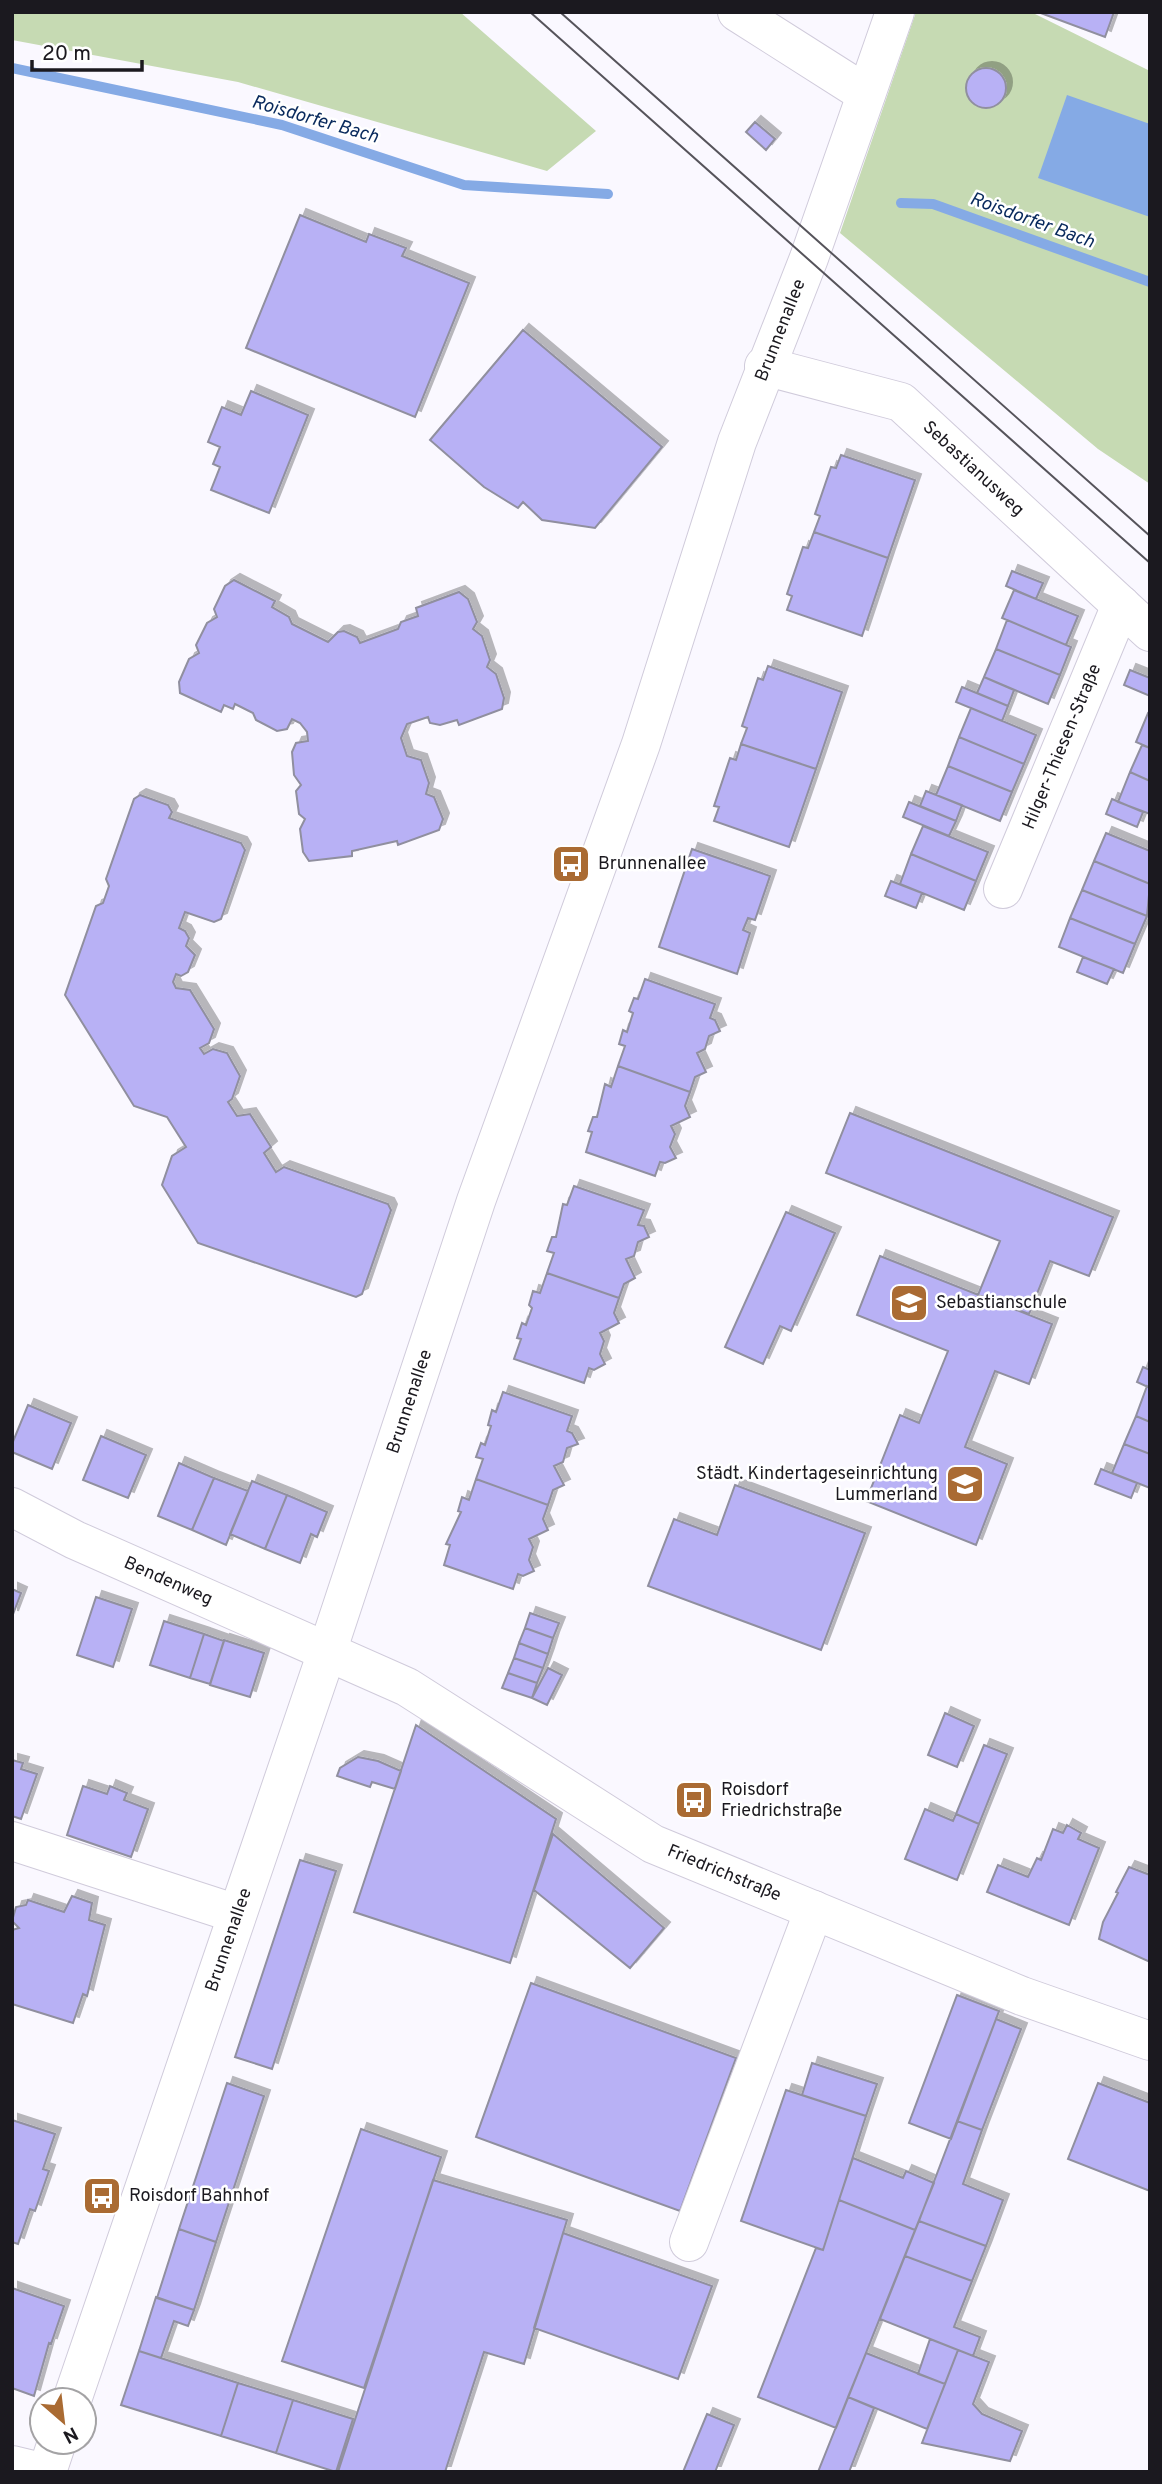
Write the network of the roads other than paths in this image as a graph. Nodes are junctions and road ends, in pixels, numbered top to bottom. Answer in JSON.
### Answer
{"nodes":[{"id":1,"x":737,"y":12,"type":"edge"},
{"id":2,"x":895,"y":12,"type":"edge"},
{"id":3,"x":866,"y":94,"type":"junction"},
{"id":4,"x":764,"y":366,"type":"junction"},
{"id":5,"x":1121,"y":605,"type":"junction"},
{"id":6,"x":1150,"y":632,"type":"edge"},
{"id":7,"x":1003,"y":889,"type":"dead end"},
{"id":8,"x":12,"y":1507,"type":"edge"},
{"id":9,"x":327,"y":1652,"type":"junction"},
{"id":10,"x":12,"y":1841,"type":"edge"},
{"id":11,"x":814,"y":1910,"type":"junction"},
{"id":12,"x":237,"y":1914,"type":"junction"},
{"id":13,"x":1150,"y":2041,"type":"edge"},
{"id":14,"x":690,"y":2242,"type":"dead end"},
{"id":15,"x":77,"y":2386,"type":"edge"},
{"id":16,"x":12,"y":2465,"type":"edge"},
{"id":17,"x":41,"y":2472,"type":"edge"}],
"edges":[{"from":1,"to":3,"type":"street"},
{"from":2,"to":3,"type":"street","name":"Brunnenallee"},
{"from":3,"to":4,"type":"street","name":"Brunnenallee"},
{"from":4,"to":5,"type":"street","name":"Sebastianusweg"},
{"from":4,"to":9,"type":"street","name":"Brunnenallee"},
{"from":5,"to":6,"type":"street","name":"Sebastianusweg"},
{"from":5,"to":7,"type":"street","name":"Hilger-Thiesen-Straße"},
{"from":8,"to":9,"type":"street","name":"Bendenweg"},
{"from":9,"to":11,"type":"street","name":"Friedrichstraße"},
{"from":9,"to":12,"type":"street","name":"Brunnenallee"},
{"from":10,"to":12,"type":"street"},
{"from":11,"to":13,"type":"street","name":"Friedrichstraße"},
{"from":11,"to":14,"type":"street"},
{"from":12,"to":15,"type":"street","name":"Brunnenallee"},
{"from":16,"to":17,"type":"street"}]}
